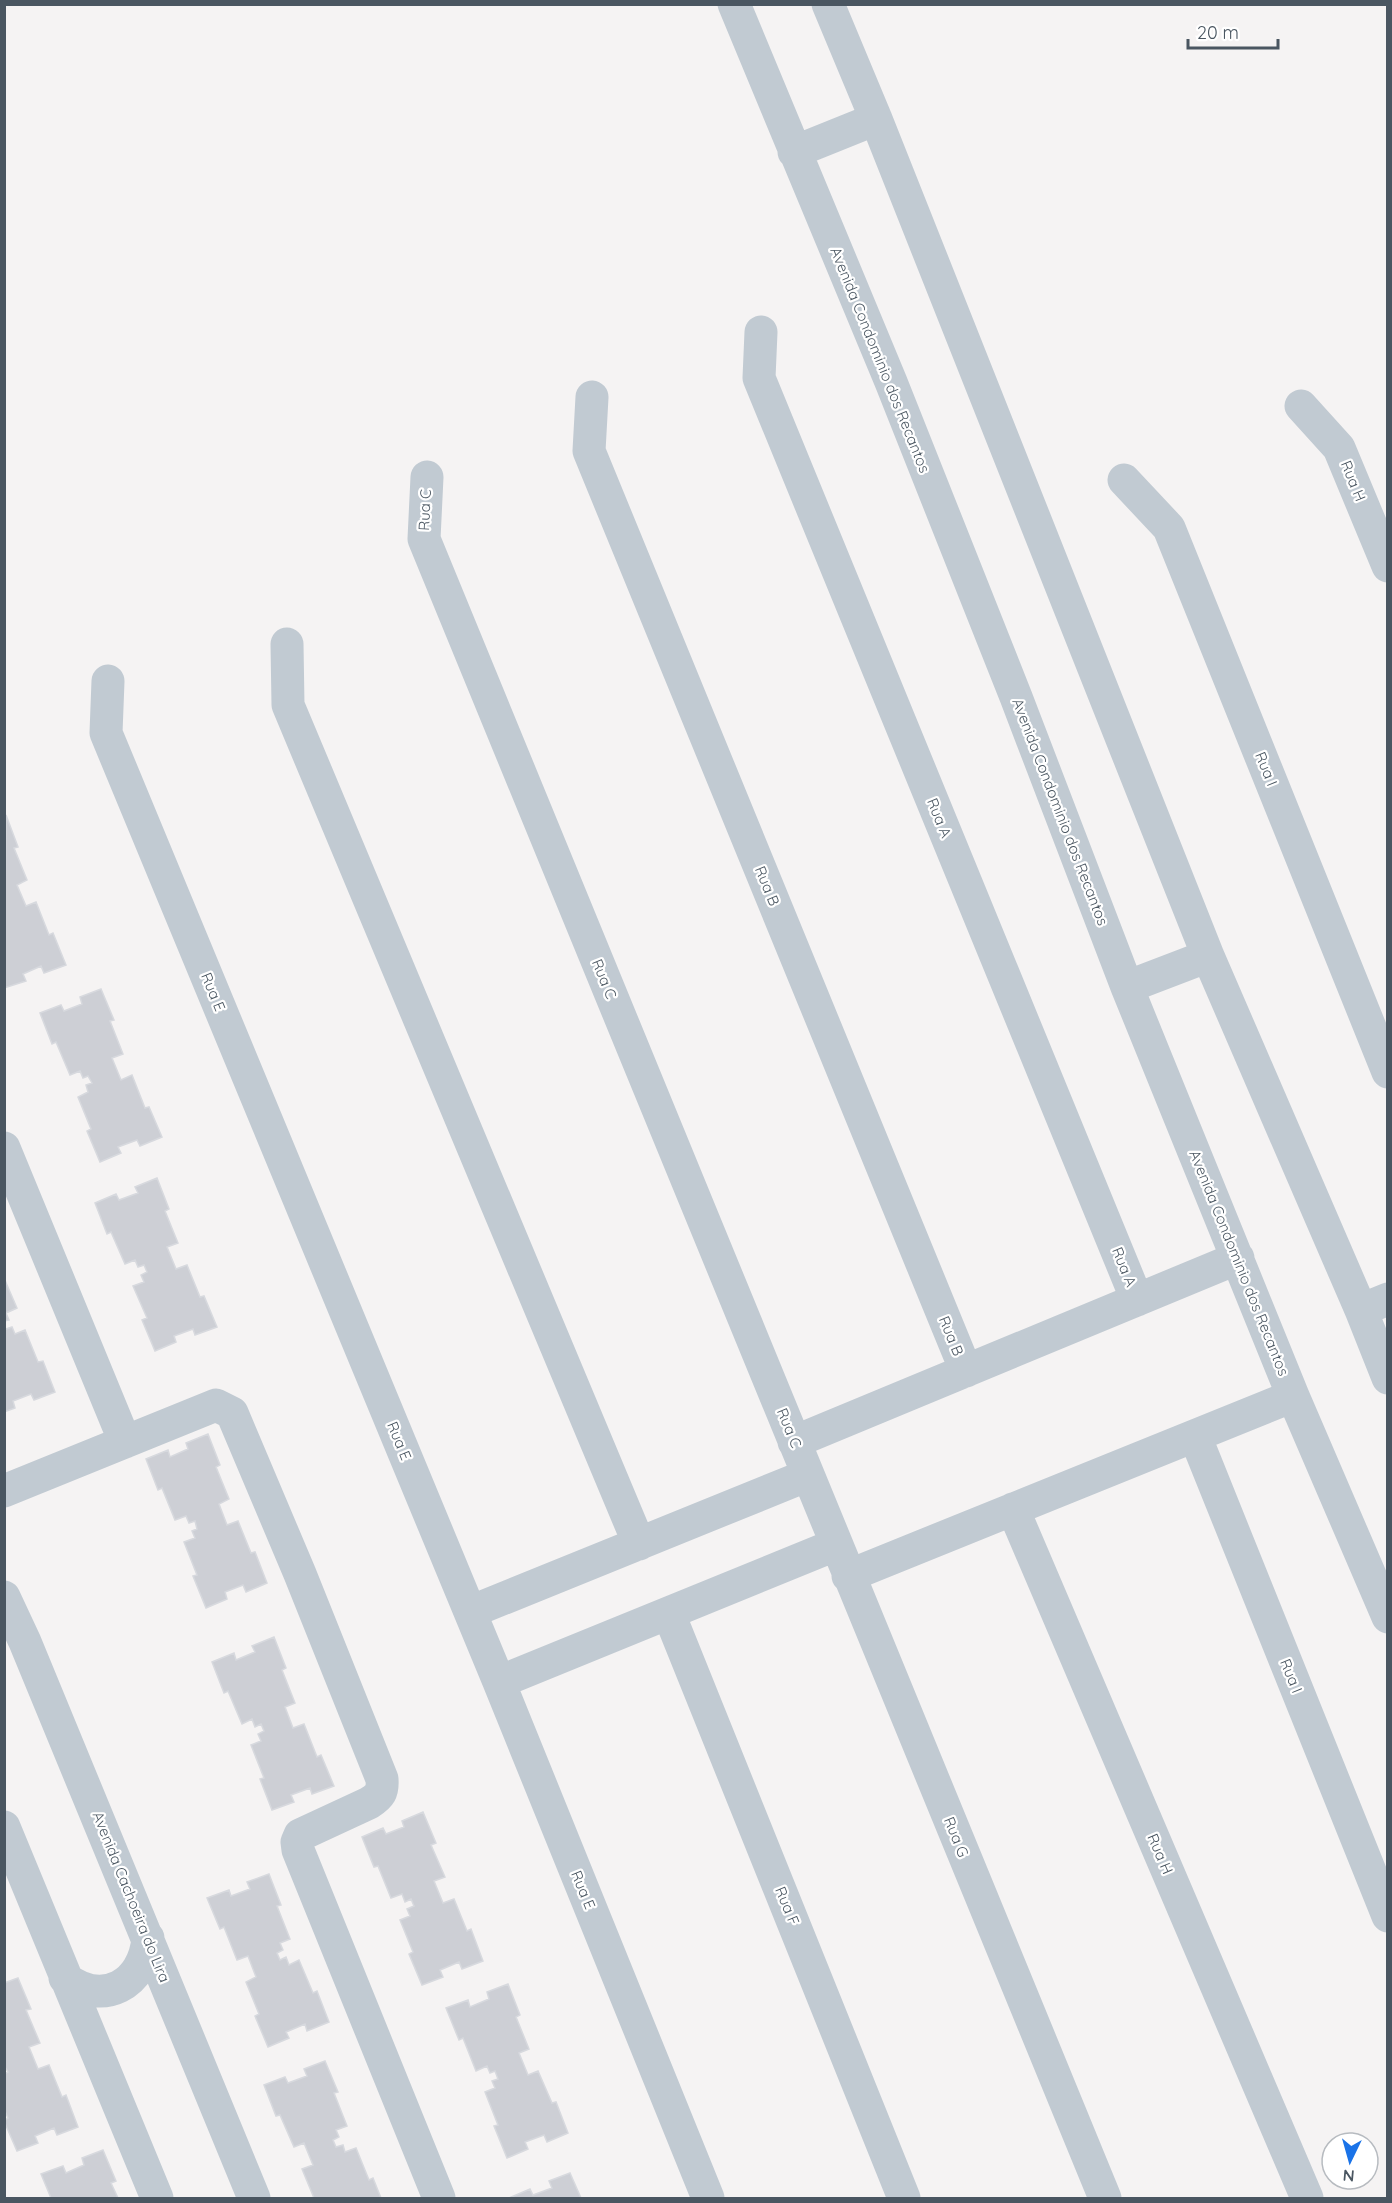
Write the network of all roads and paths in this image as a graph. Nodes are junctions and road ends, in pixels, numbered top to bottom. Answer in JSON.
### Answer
{"nodes":[{"id":1,"x":734,"y":4,"type":"edge"},
{"id":2,"x":828,"y":4,"type":"edge"},
{"id":3,"x":876,"y":119,"type":"junction"},
{"id":4,"x":794,"y":152,"type":"junction"},
{"id":5,"x":761,"y":332,"type":"dead end"},
{"id":6,"x":592,"y":397,"type":"dead end"},
{"id":7,"x":1301,"y":406,"type":"dead end"},
{"id":8,"x":427,"y":477,"type":"dead end"},
{"id":9,"x":1124,"y":480,"type":"dead end"},
{"id":10,"x":1388,"y":566,"type":"edge"},
{"id":11,"x":287,"y":644,"type":"dead end"},
{"id":12,"x":108,"y":681,"type":"dead end"},
{"id":13,"x":1208,"y":956,"type":"junction"},
{"id":14,"x":1127,"y":987,"type":"junction"},
{"id":15,"x":1388,"y":1072,"type":"edge"},
{"id":16,"x":4,"y":1148,"type":"edge"},
{"id":17,"x":1238,"y":1258,"type":"junction"},
{"id":18,"x":1137,"y":1300,"type":"junction"},
{"id":19,"x":1374,"y":1305,"type":"edge"},
{"id":20,"x":966,"y":1371,"type":"junction"},
{"id":21,"x":1388,"y":1378,"type":"edge"},
{"id":22,"x":1293,"y":1396,"type":"junction"},
{"id":23,"x":1195,"y":1436,"type":"junction"},
{"id":24,"x":125,"y":1442,"type":"junction"},
{"id":25,"x":794,"y":1442,"type":"junction"},
{"id":26,"x":808,"y":1475,"type":"junction"},
{"id":27,"x":4,"y":1491,"type":"edge"},
{"id":28,"x":1013,"y":1509,"type":"junction"},
{"id":29,"x":639,"y":1544,"type":"junction"},
{"id":30,"x":835,"y":1545,"type":"junction"},
{"id":31,"x":848,"y":1576,"type":"junction"},
{"id":32,"x":4,"y":1598,"type":"edge"},
{"id":33,"x":470,"y":1612,"type":"junction"},
{"id":34,"x":669,"y":1614,"type":"junction"},
{"id":35,"x":1388,"y":1617,"type":"edge"},
{"id":36,"x":499,"y":1682,"type":"junction"},
{"id":37,"x":4,"y":1827,"type":"edge"},
{"id":38,"x":1388,"y":1916,"type":"edge"},
{"id":39,"x":148,"y":1938,"type":"junction"},
{"id":40,"x":65,"y":1978,"type":"junction"},
{"id":41,"x":157,"y":2199,"type":"edge"},
{"id":42,"x":254,"y":2199,"type":"edge"},
{"id":43,"x":439,"y":2199,"type":"edge"},
{"id":44,"x":708,"y":2199,"type":"edge"},
{"id":45,"x":904,"y":2199,"type":"edge"},
{"id":46,"x":1105,"y":2199,"type":"edge"},
{"id":47,"x":1307,"y":2199,"type":"edge"}],
"edges":[{"from":1,"to":4,"type":"street","name":"Avenida Condominio dos Recantos"},
{"from":2,"to":3,"type":"street"},
{"from":3,"to":4,"type":"street"},
{"from":3,"to":13,"type":"street"},
{"from":4,"to":14,"type":"street","name":"Avenida Condominio dos Recantos"},
{"from":5,"to":18,"type":"street","name":"Rua A"},
{"from":6,"to":20,"type":"street","name":"Rua B"},
{"from":7,"to":10,"type":"street","name":"Rua H"},
{"from":8,"to":25,"type":"street","name":"Rua C"},
{"from":9,"to":15,"type":"street","name":"Rua I"},
{"from":11,"to":29,"type":"street"},
{"from":12,"to":33,"type":"street","name":"Rua E"},
{"from":13,"to":14,"type":"street"},
{"from":13,"to":19,"type":"street"},
{"from":14,"to":17,"type":"street","name":"Avenida Condominio dos Recantos"},
{"from":16,"to":24,"type":"street"},
{"from":17,"to":18,"type":"street"},
{"from":17,"to":22,"type":"street","name":"Avenida Condominio dos Recantos"},
{"from":18,"to":20,"type":"street"},
{"from":19,"to":21,"type":"street"},
{"from":20,"to":25,"type":"street"},
{"from":22,"to":23,"type":"street"},
{"from":22,"to":35,"type":"street","name":"Avenida Condominio dos Recantos"},
{"from":23,"to":28,"type":"street"},
{"from":23,"to":38,"type":"street","name":"Rua I"},
{"from":24,"to":27,"type":"street"},
{"from":24,"to":43,"type":"street"},
{"from":25,"to":26,"type":"street","name":"Rua C"},
{"from":26,"to":29,"type":"street"},
{"from":26,"to":30,"type":"street","name":"Rua G"},
{"from":28,"to":31,"type":"street"},
{"from":28,"to":47,"type":"street","name":"Rua H"},
{"from":29,"to":33,"type":"street"},
{"from":30,"to":31,"type":"street","name":"Rua G"},
{"from":30,"to":34,"type":"street"},
{"from":31,"to":46,"type":"street","name":"Rua G"},
{"from":32,"to":39,"type":"street","name":"Avenida Cachoeira do Lira"},
{"from":33,"to":36,"type":"street","name":"Rua E"},
{"from":34,"to":36,"type":"street"},
{"from":34,"to":45,"type":"street","name":"Rua F"},
{"from":36,"to":44,"type":"street","name":"Rua E"},
{"from":37,"to":40,"type":"street"},
{"from":39,"to":40,"type":"street"},
{"from":39,"to":42,"type":"street","name":"Avenida Cachoeira do Lira"},
{"from":40,"to":41,"type":"street"}]}
